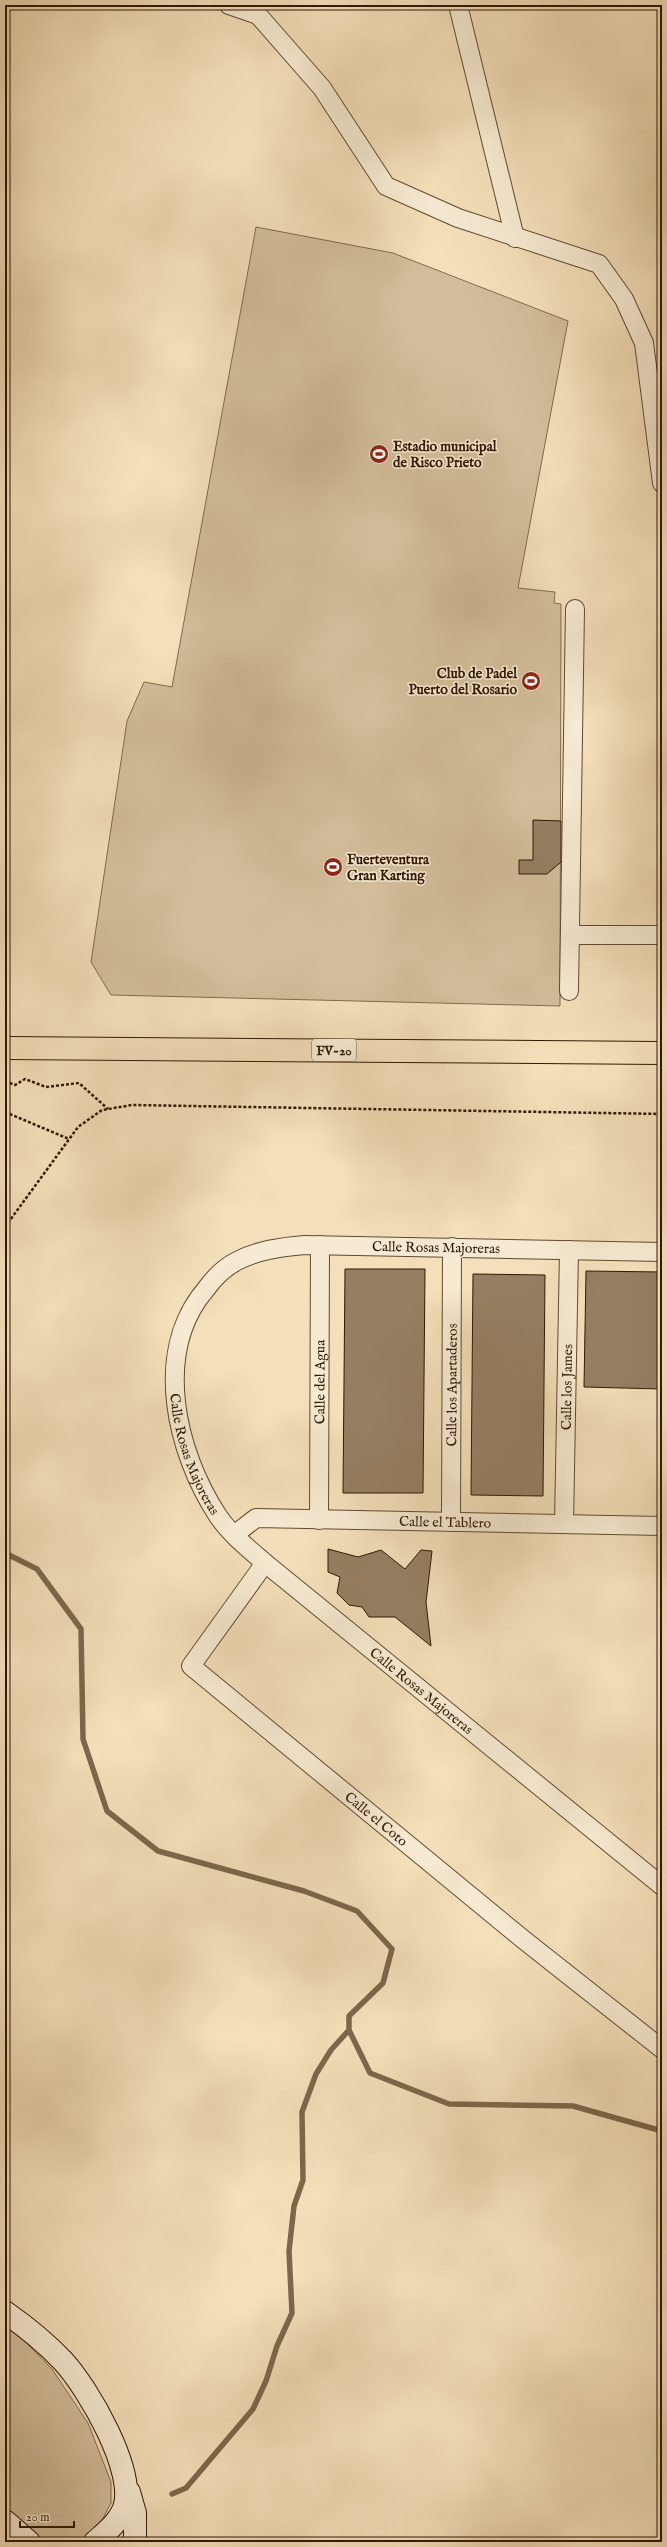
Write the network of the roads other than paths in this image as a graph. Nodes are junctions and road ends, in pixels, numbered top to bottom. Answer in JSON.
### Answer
{"nodes":[{"id":1,"x":229,"y":5,"type":"edge"},
{"id":2,"x":458,"y":5,"type":"edge"},
{"id":3,"x":516,"y":238,"type":"junction"},
{"id":4,"x":662,"y":483,"type":"edge"},
{"id":5,"x":575,"y":609,"type":"dead end"},
{"id":6,"x":570,"y":935,"type":"junction"},
{"id":7,"x":662,"y":935,"type":"edge"},
{"id":8,"x":569,"y":991,"type":"dead end"},
{"id":9,"x":5,"y":1048,"type":"edge"},
{"id":10,"x":662,"y":1053,"type":"edge"},
{"id":11,"x":320,"y":1245,"type":"junction"},
{"id":12,"x":452,"y":1247,"type":"junction"},
{"id":13,"x":569,"y":1250,"type":"junction"},
{"id":14,"x":662,"y":1252,"type":"edge"},
{"id":15,"x":320,"y":1520,"type":"junction"},
{"id":16,"x":451,"y":1522,"type":"junction"},
{"id":17,"x":564,"y":1524,"type":"junction"},
{"id":18,"x":662,"y":1526,"type":"edge"},
{"id":19,"x":234,"y":1535,"type":"junction"},
{"id":20,"x":265,"y":1563,"type":"junction"},
{"id":21,"x":662,"y":1886,"type":"edge"},
{"id":22,"x":662,"y":2049,"type":"edge"},
{"id":23,"x":5,"y":2301,"type":"edge"},
{"id":24,"x":5,"y":2312,"type":"edge"},
{"id":25,"x":62,"y":2360,"type":"junction"},
{"id":26,"x":127,"y":2485,"type":"junction"},
{"id":27,"x":5,"y":2521,"type":"edge"},
{"id":28,"x":29,"y":2542,"type":"edge"},
{"id":29,"x":95,"y":2542,"type":"edge"},
{"id":30,"x":135,"y":2542,"type":"edge"}],
"edges":[{"from":1,"to":3,"type":"street"},
{"from":2,"to":3,"type":"street"},
{"from":3,"to":4,"type":"street"},
{"from":5,"to":6,"type":"street"},
{"from":6,"to":7,"type":"street"},
{"from":6,"to":8,"type":"street"},
{"from":9,"to":10,"type":"main road","number":"FV-20"},
{"from":11,"to":12,"type":"street","name":"Calle Rosas Majoreras"},
{"from":11,"to":15,"type":"street","name":"Calle del Agua"},
{"from":11,"to":19,"type":"street","name":"Calle Rosas Majoreras"},
{"from":12,"to":13,"type":"street","name":"Calle Rosas Majoreras"},
{"from":12,"to":16,"type":"street","name":"Calle los Apartaderos"},
{"from":13,"to":14,"type":"street","name":"Calle Rosas Majoreras"},
{"from":13,"to":17,"type":"street","name":"Calle los James"},
{"from":15,"to":16,"type":"street","name":"Calle el Tablero"},
{"from":15,"to":19,"type":"street","name":"Calle el Tablero"},
{"from":16,"to":17,"type":"street","name":"Calle el Tablero"},
{"from":17,"to":18,"type":"street","name":"Calle el Tablero"},
{"from":19,"to":20,"type":"street","name":"Calle Rosas Majoreras"},
{"from":20,"to":21,"type":"street","name":"Calle Rosas Majoreras"},
{"from":20,"to":22,"type":"street","name":"Calle el Coto"},
{"from":23,"to":25,"type":"street"},
{"from":24,"to":25,"type":"street"},
{"from":25,"to":26,"type":"street"},
{"from":26,"to":29,"type":"street"},
{"from":26,"to":30,"type":"street"},
{"from":27,"to":28,"type":"street"}]}
